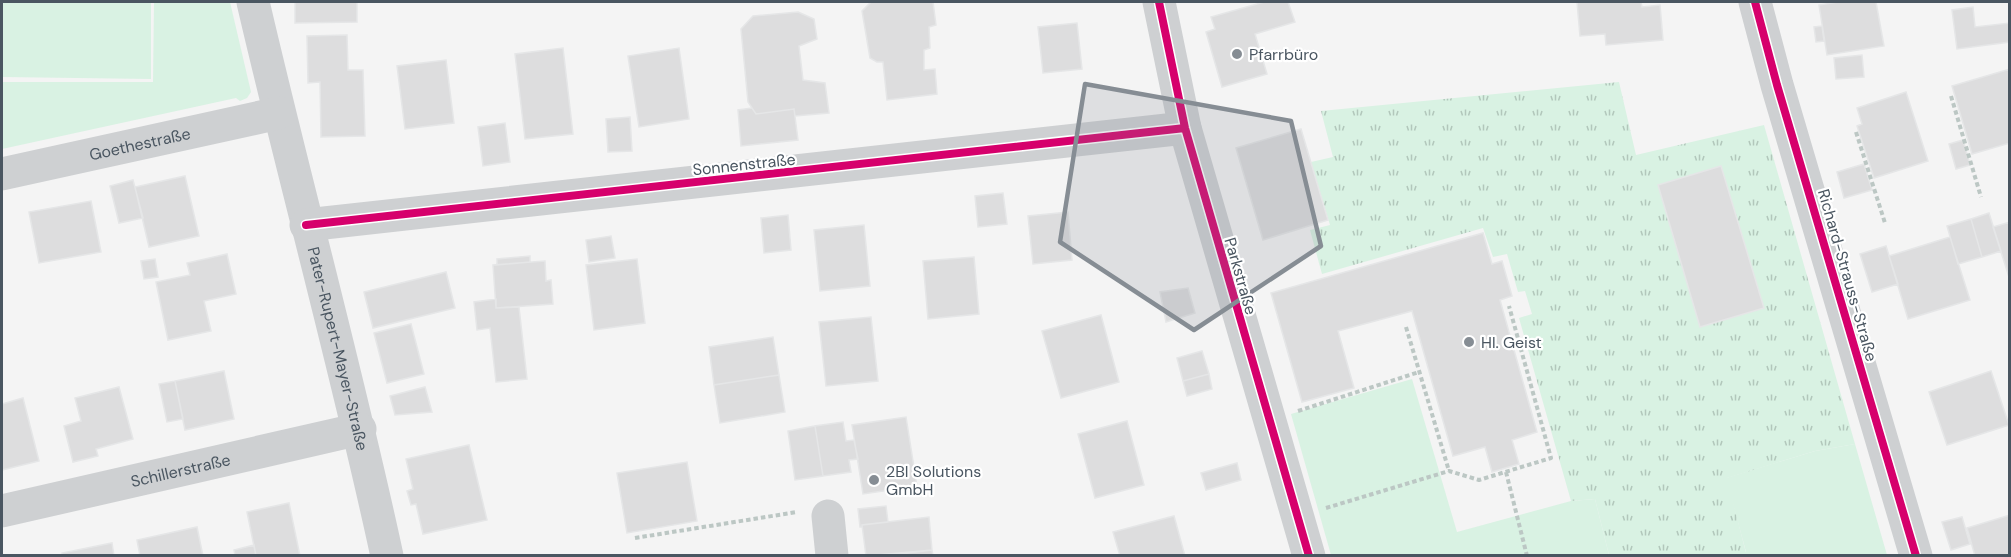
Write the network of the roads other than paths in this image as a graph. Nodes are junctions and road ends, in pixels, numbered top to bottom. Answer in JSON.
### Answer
{"nodes":[{"id":1,"x":253,"y":2,"type":"edge"},
{"id":2,"x":1159,"y":2,"type":"edge"},
{"id":3,"x":1755,"y":2,"type":"edge"},
{"id":4,"x":279,"y":113,"type":"junction"},
{"id":5,"x":1185,"y":128,"type":"junction"},
{"id":6,"x":2,"y":174,"type":"edge"},
{"id":7,"x":306,"y":225,"type":"junction"},
{"id":8,"x":360,"y":429,"type":"junction"},
{"id":9,"x":2,"y":511,"type":"edge"},
{"id":10,"x":813,"y":514,"type":"road end"},
{"id":11,"x":387,"y":555,"type":"edge"},
{"id":12,"x":832,"y":555,"type":"edge"},
{"id":13,"x":1309,"y":555,"type":"edge"},
{"id":14,"x":1916,"y":555,"type":"edge"}],
"edges":[{"from":1,"to":4,"type":"street","name":"Pater-Rupert-Mayer-Straße"},
{"from":2,"to":5,"type":"street","name":"Parkstraße"},
{"from":3,"to":14,"type":"street","name":"Richard-Strauss-Straße"},
{"from":4,"to":6,"type":"street","name":"Goethestraße"},
{"from":4,"to":7,"type":"street","name":"Pater-Rupert-Mayer-Straße"},
{"from":5,"to":7,"type":"street","name":"Sonnenstraße"},
{"from":5,"to":13,"type":"street","name":"Parkstraße"},
{"from":7,"to":8,"type":"street","name":"Pater-Rupert-Mayer-Straße"},
{"from":8,"to":9,"type":"street","name":"Schillerstraße"},
{"from":8,"to":11,"type":"street","name":"Pater-Rupert-Mayer-Straße"},
{"from":10,"to":12,"type":"street"}]}
